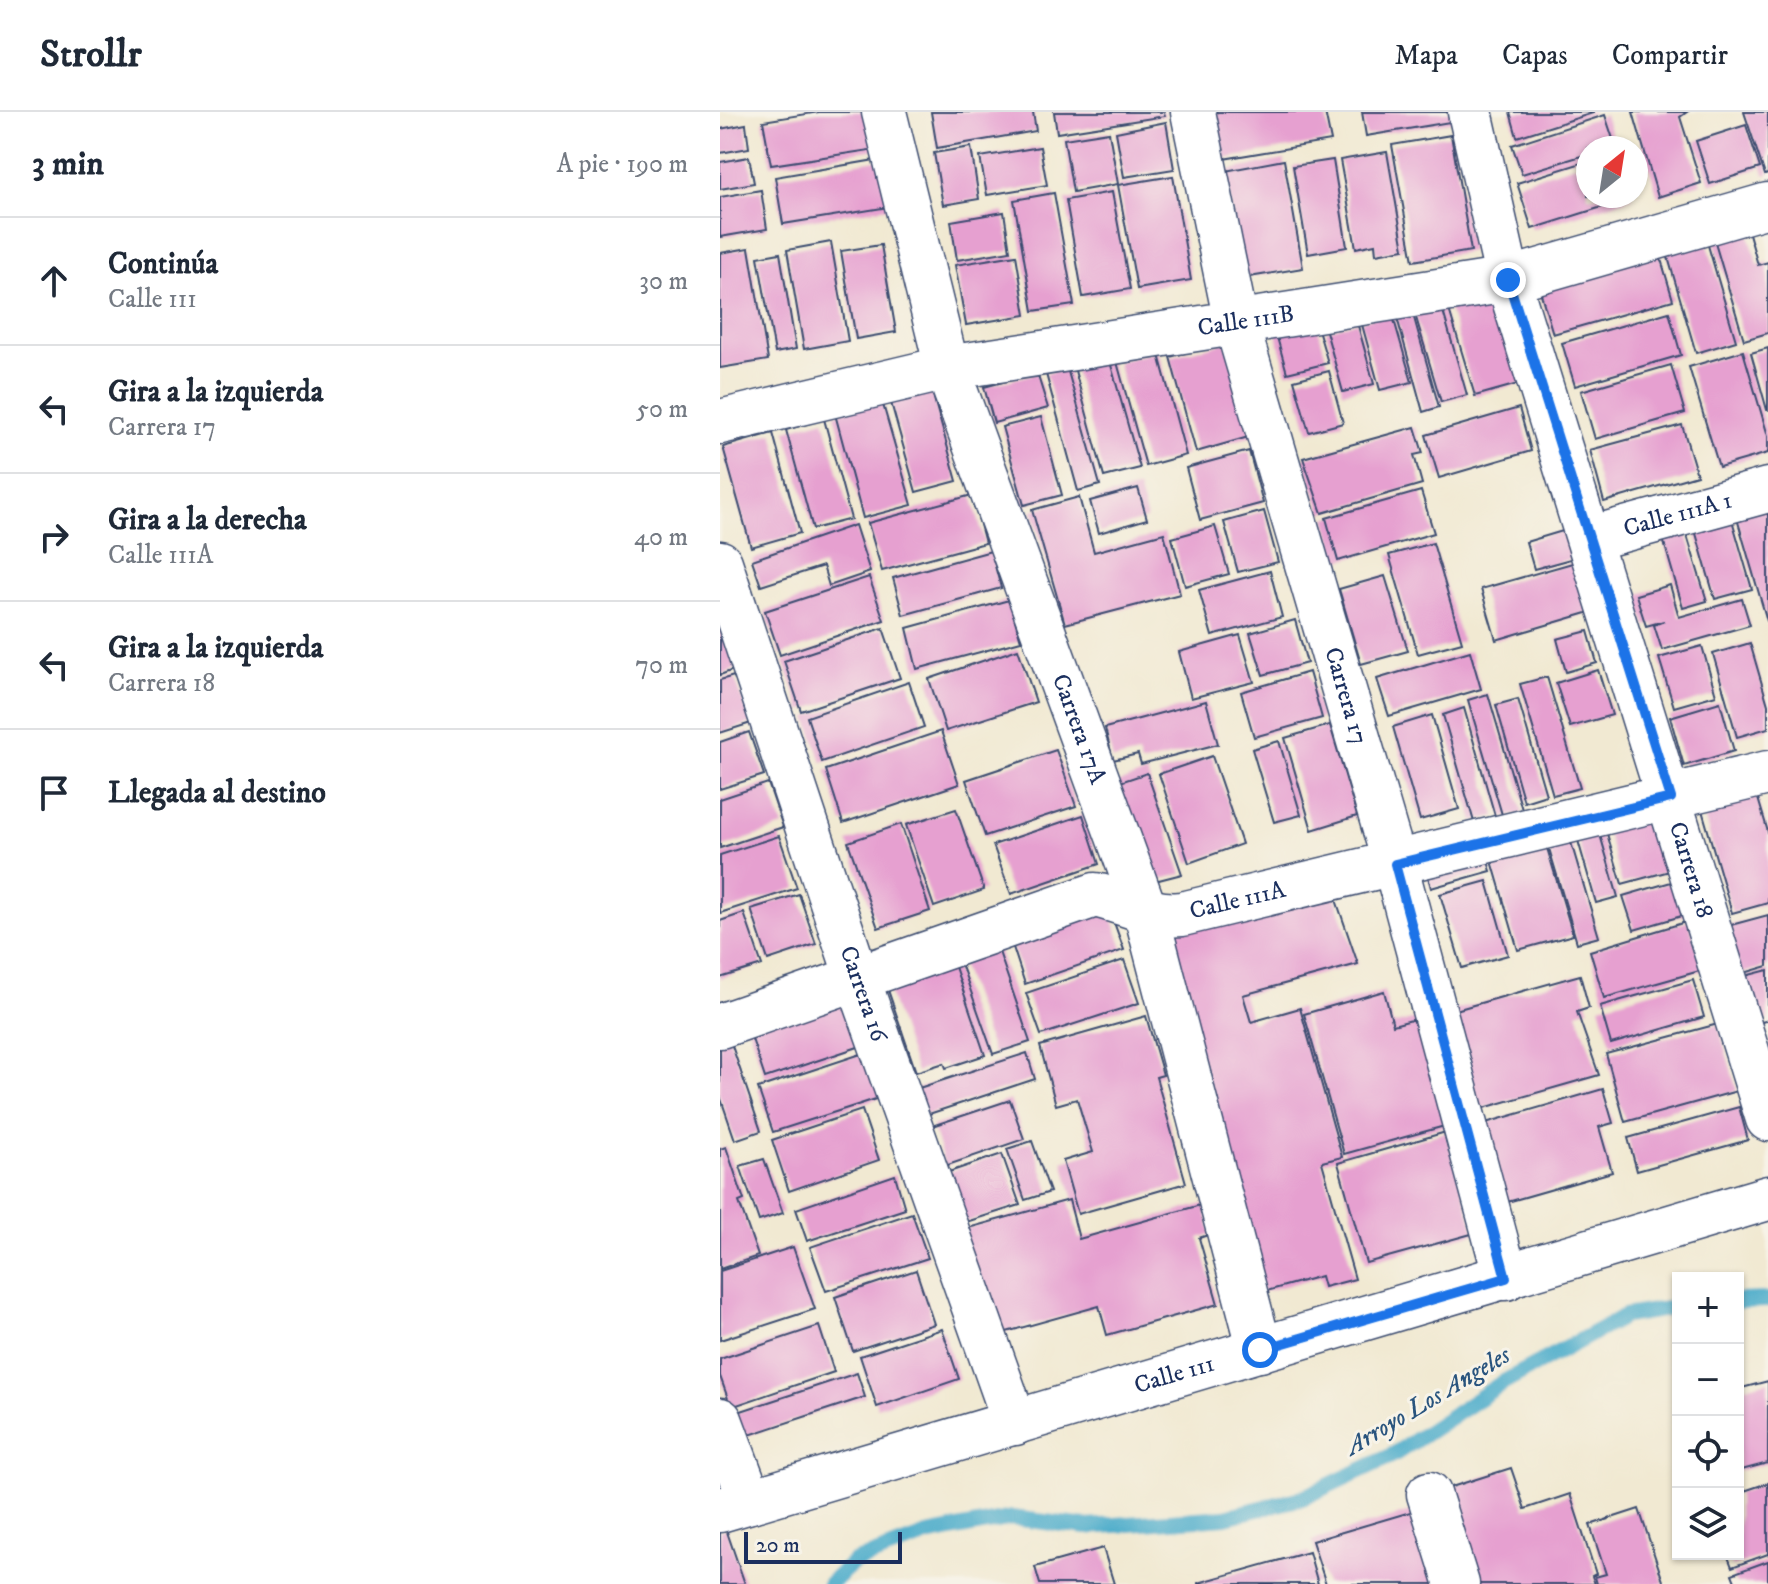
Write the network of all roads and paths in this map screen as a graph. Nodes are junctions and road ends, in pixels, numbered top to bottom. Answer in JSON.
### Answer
{"nodes":[{"id":1,"x":884,"y":112,"type":"edge"},
{"id":2,"x":1193,"y":112,"type":"edge"},
{"id":3,"x":1470,"y":112,"type":"edge"},
{"id":4,"x":1768,"y":205,"type":"edge"},
{"id":5,"x":1508,"y":280,"type":"junction"},
{"id":6,"x":1236,"y":322,"type":"junction"},
{"id":7,"x":947,"y":368,"type":"junction"},
{"id":8,"x":720,"y":422,"type":"edge"},
{"id":9,"x":1768,"y":490,"type":"edge"},
{"id":10,"x":1589,"y":539,"type":"junction"},
{"id":11,"x":720,"y":563,"type":"edge"},
{"id":12,"x":1768,"y":773,"type":"edge"},
{"id":13,"x":1671,"y":798,"type":"junction"},
{"id":14,"x":1395,"y":864,"type":"junction"},
{"id":15,"x":1146,"y":913,"type":"junction"},
{"id":16,"x":857,"y":977,"type":"junction"},
{"id":17,"x":720,"y":1026,"type":"edge"},
{"id":18,"x":1768,"y":1119,"type":"edge"},
{"id":19,"x":1768,"y":1198,"type":"edge"},
{"id":20,"x":1506,"y":1278,"type":"junction"},
{"id":21,"x":1260,"y":1350,"type":"junction"},
{"id":22,"x":720,"y":1420,"type":"edge"},
{"id":23,"x":1015,"y":1423,"type":"junction"},
{"id":24,"x":1429,"y":1494,"type":"dead end"},
{"id":25,"x":735,"y":1506,"type":"edge"},
{"id":26,"x":1457,"y":1584,"type":"edge"}],
"edges":[{"from":1,"to":7,"type":"street","name":"Carrera 17A"},
{"from":2,"to":6,"type":"street","name":"Carrera 17"},
{"from":3,"to":5,"type":"street","name":"Carrera 18"},
{"from":4,"to":5,"type":"street","name":"Calle 111B"},
{"from":5,"to":6,"type":"street","name":"Calle 111B"},
{"from":5,"to":10,"type":"street","name":"Carrera 18"},
{"from":6,"to":7,"type":"street","name":"Calle 111B"},
{"from":6,"to":14,"type":"street","name":"Carrera 17"},
{"from":7,"to":8,"type":"street","name":"Calle 111B"},
{"from":7,"to":15,"type":"street","name":"Carrera 17A"},
{"from":9,"to":10,"type":"street","name":"Calle 111A 1"},
{"from":10,"to":13,"type":"street","name":"Carrera 18"},
{"from":11,"to":16,"type":"street","name":"Carrera 16"},
{"from":12,"to":13,"type":"street","name":"Calle 111A"},
{"from":13,"to":14,"type":"street","name":"Calle 111A"},
{"from":13,"to":18,"type":"street","name":"Carrera 18"},
{"from":14,"to":15,"type":"street","name":"Calle 111A"},
{"from":14,"to":20,"type":"street","name":"Carrera 17"},
{"from":15,"to":16,"type":"street","name":"Calle 111A"},
{"from":15,"to":21,"type":"street","name":"Carrera 17A"},
{"from":16,"to":17,"type":"street","name":"Calle 111A"},
{"from":16,"to":23,"type":"street","name":"Carrera 16"},
{"from":19,"to":20,"type":"street","name":"Calle 111"},
{"from":20,"to":21,"type":"street","name":"Calle 111"},
{"from":21,"to":23,"type":"street","name":"Calle 111"},
{"from":22,"to":25,"type":"street"},
{"from":23,"to":25,"type":"street","name":"Calle 111"},
{"from":24,"to":26,"type":"street"}]}
